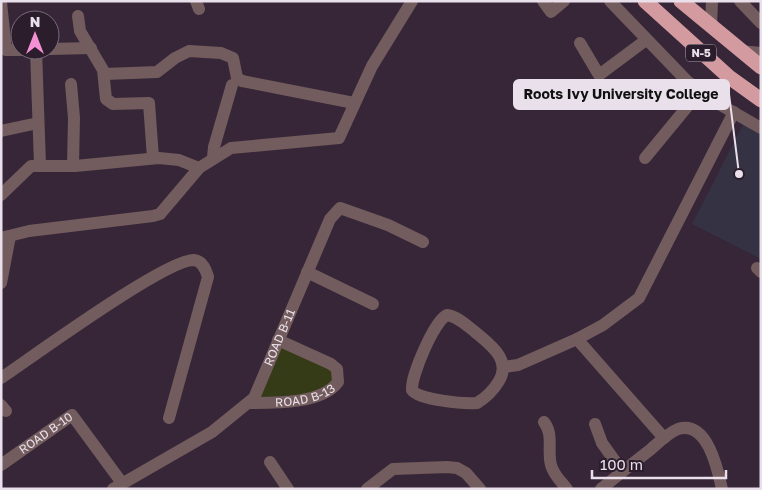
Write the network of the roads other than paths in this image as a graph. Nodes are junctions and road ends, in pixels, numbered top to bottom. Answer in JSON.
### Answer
{"nodes":[{"id":1,"x":412,"y":1,"type":"edge"},
{"id":2,"x":543,"y":1,"type":"edge"},
{"id":3,"x":564,"y":1,"type":"edge"},
{"id":4,"x":610,"y":1,"type":"edge"},
{"id":5,"x":645,"y":1,"type":"edge"},
{"id":6,"x":712,"y":1,"type":"edge"},
{"id":7,"x":740,"y":1,"type":"edge"},
{"id":8,"x":1,"y":2,"type":"edge"},
{"id":9,"x":683,"y":3,"type":"edge"},
{"id":10,"x":78,"y":16,"type":"dead end"},
{"id":11,"x":761,"y":23,"type":"edge"},
{"id":12,"x":710,"y":27,"type":"junction"},
{"id":13,"x":646,"y":40,"type":"junction"},
{"id":14,"x":580,"y":43,"type":"dead end"},
{"id":15,"x":91,"y":48,"type":"junction"},
{"id":16,"x":60,"y":49,"type":"edge"},
{"id":17,"x":10,"y":50,"type":"edge"},
{"id":18,"x":740,"y":51,"type":"junction"},
{"id":19,"x":761,"y":53,"type":"edge"},
{"id":20,"x":36,"y":60,"type":"edge"},
{"id":21,"x":761,"y":67,"type":"edge"},
{"id":22,"x":105,"y":74,"type":"junction"},
{"id":23,"x":71,"y":84,"type":"dead end"},
{"id":24,"x":232,"y":86,"type":"dead end"},
{"id":25,"x":701,"y":90,"type":"junction"},
{"id":26,"x":761,"y":100,"type":"edge"},
{"id":27,"x":354,"y":103,"type":"junction"},
{"id":28,"x":734,"y":112,"type":"junction"},
{"id":29,"x":38,"y":123,"type":"junction"},
{"id":30,"x":761,"y":128,"type":"edge"},
{"id":31,"x":1,"y":131,"type":"edge"},
{"id":32,"x":213,"y":157,"type":"junction"},
{"id":33,"x":154,"y":158,"type":"junction"},
{"id":34,"x":645,"y":158,"type":"dead end"},
{"id":35,"x":40,"y":165,"type":"junction"},
{"id":36,"x":73,"y":166,"type":"junction"},
{"id":37,"x":199,"y":168,"type":"junction"},
{"id":38,"x":1,"y":195,"type":"edge"},
{"id":39,"x":6,"y":237,"type":"edge"},
{"id":40,"x":423,"y":242,"type":"dead end"},
{"id":41,"x":307,"y":272,"type":"junction"},
{"id":42,"x":1,"y":283,"type":"edge"},
{"id":43,"x":373,"y":304,"type":"dead end"},
{"id":44,"x":577,"y":339,"type":"junction"},
{"id":45,"x":278,"y":340,"type":"junction"},
{"id":46,"x":504,"y":368,"type":"junction"},
{"id":47,"x":1,"y":378,"type":"edge"},
{"id":48,"x":250,"y":403,"type":"junction"},
{"id":49,"x":169,"y":418,"type":"dead end"},
{"id":50,"x":544,"y":422,"type":"dead end"},
{"id":51,"x":595,"y":424,"type":"dead end"},
{"id":52,"x":664,"y":438,"type":"junction"},
{"id":53,"x":270,"y":462,"type":"dead end"},
{"id":54,"x":1,"y":465,"type":"edge"},
{"id":55,"x":622,"y":471,"type":"junction"},
{"id":56,"x":117,"y":486,"type":"edge"},
{"id":57,"x":288,"y":489,"type":"edge"},
{"id":58,"x":367,"y":489,"type":"edge"},
{"id":59,"x":480,"y":489,"type":"edge"},
{"id":60,"x":567,"y":489,"type":"edge"},
{"id":61,"x":601,"y":489,"type":"edge"},
{"id":62,"x":722,"y":489,"type":"edge"}],
"edges":[{"from":1,"to":27,"type":"street"},
{"from":2,"to":3,"type":"street"},
{"from":4,"to":13,"type":"street"},
{"from":5,"to":26,"type":"highway","number":"N-5"},
{"from":6,"to":12,"type":"street"},
{"from":7,"to":11,"type":"street"},
{"from":8,"to":17,"type":"street"},
{"from":9,"to":12,"type":"highway","number":"N-5"},
{"from":10,"to":15,"type":"street"},
{"from":12,"to":18,"type":"highway","number":"N-5"},
{"from":13,"to":14,"type":"street"},
{"from":13,"to":25,"type":"street"},
{"from":15,"to":16,"type":"street"},
{"from":15,"to":22,"type":"street"},
{"from":18,"to":19,"type":"street"},
{"from":18,"to":21,"type":"highway","number":"N-5"},
{"from":20,"to":29,"type":"street"},
{"from":22,"to":27,"type":"street"},
{"from":22,"to":33,"type":"street"},
{"from":23,"to":36,"type":"street"},
{"from":24,"to":32,"type":"street"},
{"from":25,"to":28,"type":"street"},
{"from":25,"to":34,"type":"street"},
{"from":27,"to":32,"type":"street"},
{"from":28,"to":30,"type":"street"},
{"from":28,"to":44,"type":"street"},
{"from":29,"to":31,"type":"street"},
{"from":29,"to":35,"type":"street"},
{"from":32,"to":37,"type":"street"},
{"from":33,"to":36,"type":"street"},
{"from":33,"to":37,"type":"street"},
{"from":35,"to":36,"type":"street"},
{"from":35,"to":38,"type":"street"},
{"from":37,"to":39,"type":"street"},
{"from":39,"to":42,"type":"street"},
{"from":40,"to":41,"type":"street","name":"ROAD B-11"},
{"from":41,"to":43,"type":"street"},
{"from":41,"to":45,"type":"street","name":"ROAD B-11"},
{"from":44,"to":46,"type":"street"},
{"from":44,"to":52,"type":"street"},
{"from":45,"to":48,"type":"street","name":"ROAD B-11"},
{"from":45,"to":48,"type":"street","name":"ROAD B-13"},
{"from":46,"to":46,"type":"street"},
{"from":47,"to":49,"type":"street"},
{"from":48,"to":56,"type":"street","name":"ROAD B-11"},
{"from":50,"to":60,"type":"street"},
{"from":51,"to":55,"type":"street"},
{"from":52,"to":55,"type":"street"},
{"from":52,"to":62,"type":"street"},
{"from":53,"to":57,"type":"street"},
{"from":54,"to":56,"type":"street","name":"ROAD B-10"},
{"from":55,"to":61,"type":"street"},
{"from":58,"to":59,"type":"street"}]}
